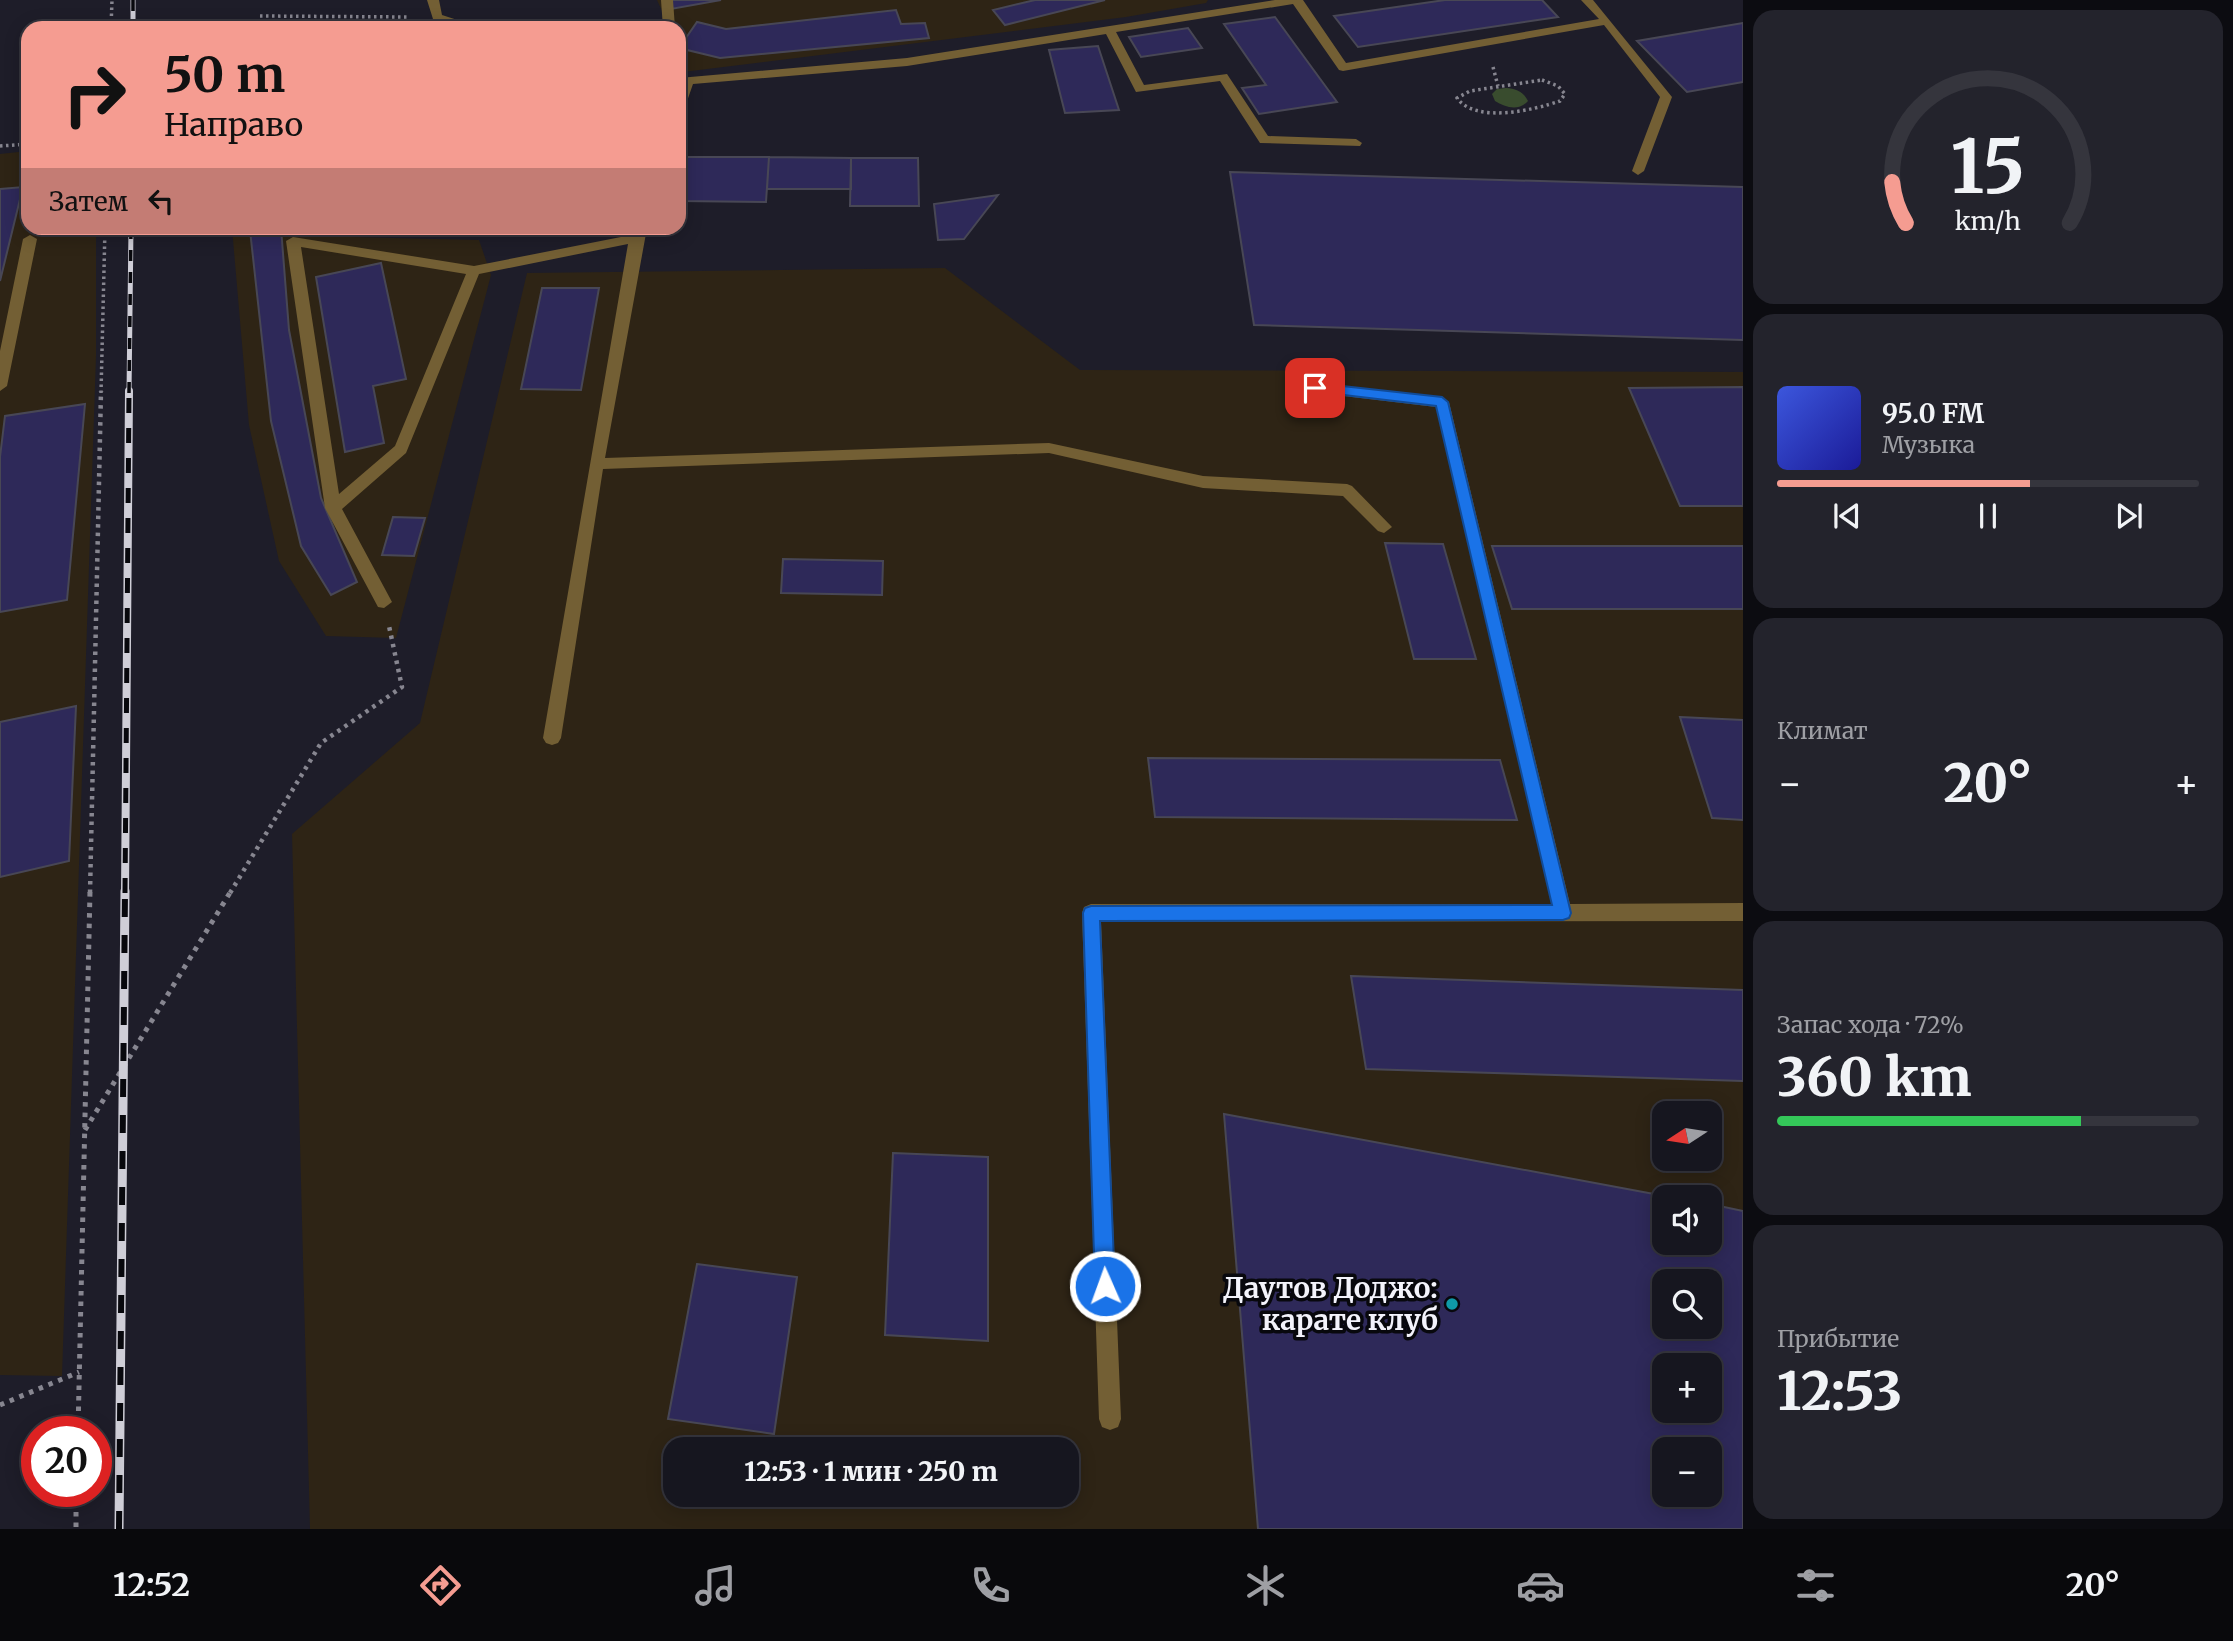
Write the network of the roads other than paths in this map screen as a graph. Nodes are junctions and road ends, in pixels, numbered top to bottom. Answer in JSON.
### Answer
{"nodes":[{"id":1,"x":433,"y":0,"type":"edge"},
{"id":2,"x":667,"y":0,"type":"edge"},
{"id":3,"x":1199,"y":0,"type":"edge"},
{"id":4,"x":1296,"y":0,"type":"edge"},
{"id":5,"x":1587,"y":0,"type":"edge"},
{"id":6,"x":1209,"y":14,"type":"junction"},
{"id":7,"x":451,"y":21,"type":"edge"},
{"id":8,"x":668,"y":21,"type":"edge"},
{"id":9,"x":1607,"y":21,"type":"junction"},
{"id":10,"x":1109,"y":29,"type":"junction"},
{"id":11,"x":686,"y":83,"type":"edge"},
{"id":12,"x":1356,"y":143,"type":"dead end"},
{"id":13,"x":1637,"y":171,"type":"dead end"},
{"id":14,"x":629,"y":235,"type":"edge"},
{"id":15,"x":638,"y":235,"type":"edge"},
{"id":16,"x":30,"y":239,"type":"dead end"},
{"id":17,"x":474,"y":271,"type":"junction"},
{"id":18,"x":0,"y":386,"type":"edge"},
{"id":19,"x":1315,"y":388,"type":"dead end"},
{"id":20,"x":596,"y":464,"type":"junction"},
{"id":21,"x":333,"y":508,"type":"junction"},
{"id":22,"x":1384,"y":527,"type":"dead end"},
{"id":23,"x":383,"y":602,"type":"road end"},
{"id":24,"x":552,"y":738,"type":"dead end"},
{"id":25,"x":1743,"y":912,"type":"edge"},
{"id":26,"x":1563,"y":913,"type":"junction"},
{"id":27,"x":1110,"y":1419,"type":"dead end"}],
"edges":[{"from":1,"to":7,"type":"lane"},
{"from":2,"to":8,"type":"lane"},
{"from":3,"to":6,"type":"lane"},
{"from":4,"to":6,"type":"lane"},
{"from":4,"to":9,"type":"lane"},
{"from":5,"to":9,"type":"lane"},
{"from":6,"to":10,"type":"lane"},
{"from":9,"to":13,"type":"lane"},
{"from":10,"to":11,"type":"lane"},
{"from":10,"to":12,"type":"lane"},
{"from":14,"to":17,"type":"lane"},
{"from":15,"to":20,"type":"lane"},
{"from":16,"to":18,"type":"lane"},
{"from":17,"to":21,"type":"lane"},
{"from":17,"to":21,"type":"lane"},
{"from":19,"to":26,"type":"lane"},
{"from":20,"to":22,"type":"lane"},
{"from":20,"to":24,"type":"lane"},
{"from":21,"to":23,"type":"lane"},
{"from":25,"to":26,"type":"lane"},
{"from":26,"to":27,"type":"lane"}]}
